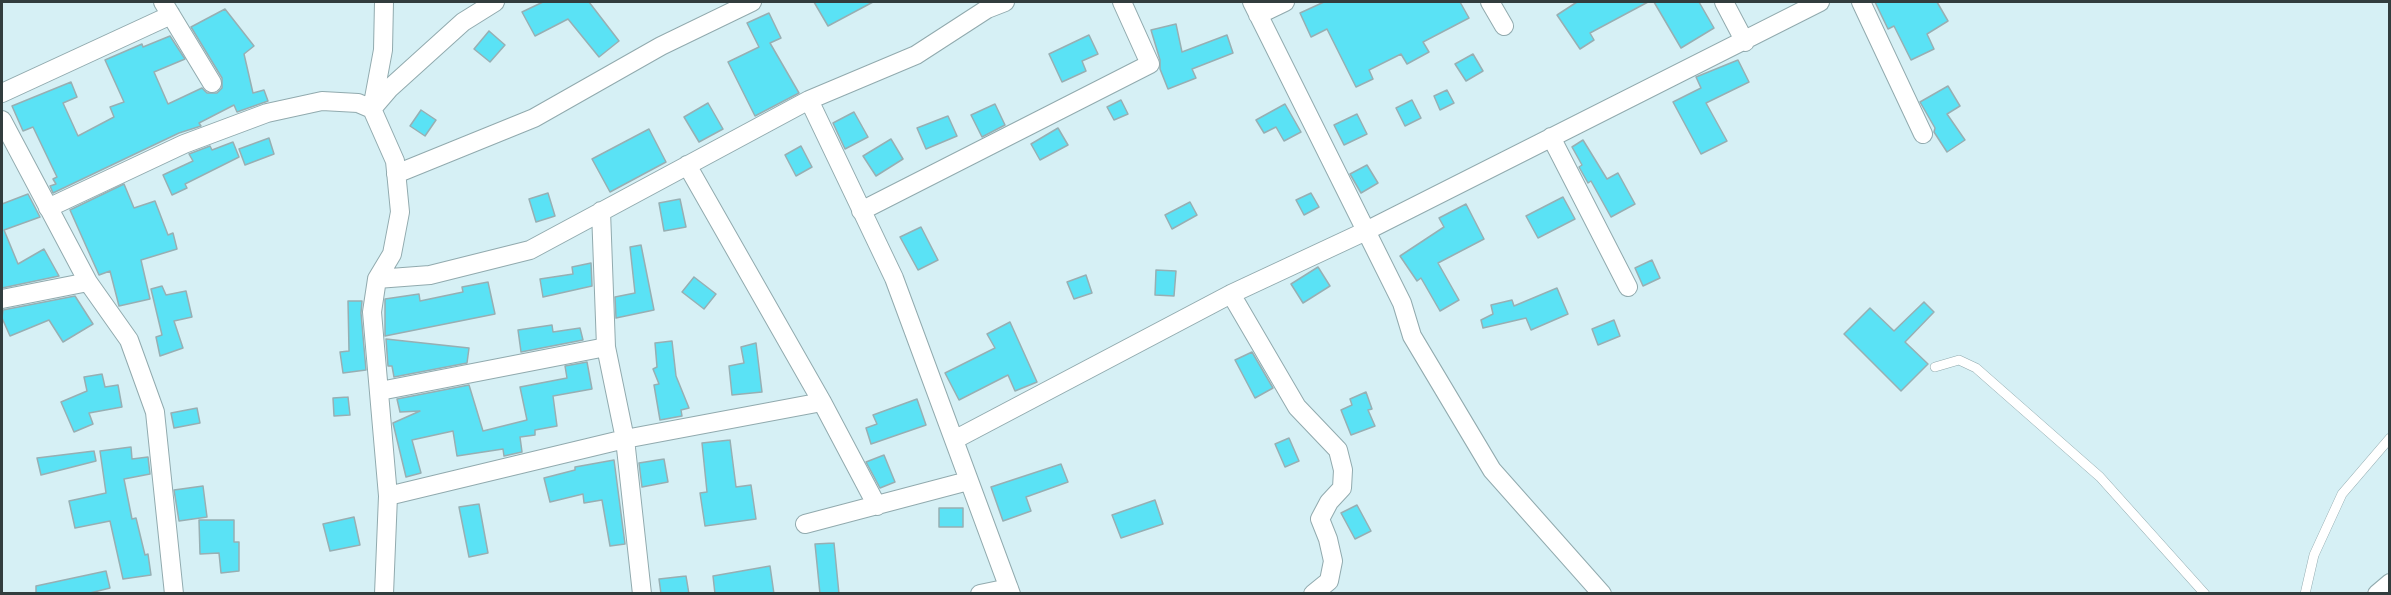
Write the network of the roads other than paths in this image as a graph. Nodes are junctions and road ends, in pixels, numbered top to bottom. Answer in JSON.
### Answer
{"nodes":[{"id":1,"x":384,"y":2,"type":"edge"},
{"id":2,"x":495,"y":2,"type":"edge"},
{"id":3,"x":752,"y":2,"type":"edge"},
{"id":4,"x":1005,"y":2,"type":"edge"},
{"id":5,"x":1122,"y":2,"type":"edge"},
{"id":6,"x":1285,"y":2,"type":"edge"},
{"id":7,"x":1490,"y":2,"type":"edge"},
{"id":8,"x":1724,"y":2,"type":"edge"},
{"id":9,"x":1820,"y":2,"type":"edge"},
{"id":10,"x":1861,"y":2,"type":"edge"},
{"id":11,"x":986,"y":5,"type":"edge"},
{"id":12,"x":167,"y":8,"type":"edge"},
{"id":13,"x":1255,"y":8,"type":"edge"},
{"id":14,"x":1504,"y":26,"type":"dead end"},
{"id":15,"x":1745,"y":42,"type":"junction"},
{"id":16,"x":212,"y":83,"type":"dead end"},
{"id":17,"x":2,"y":93,"type":"edge"},
{"id":18,"x":809,"y":100,"type":"junction"},
{"id":19,"x":372,"y":109,"type":"junction"},
{"id":20,"x":2,"y":120,"type":"edge"},
{"id":21,"x":1923,"y":134,"type":"dead end"},
{"id":22,"x":1551,"y":137,"type":"junction"},
{"id":23,"x":687,"y":165,"type":"junction"},
{"id":24,"x":396,"y":174,"type":"junction"},
{"id":25,"x":48,"y":208,"type":"junction"},
{"id":26,"x":601,"y":211,"type":"junction"},
{"id":27,"x":861,"y":211,"type":"junction"},
{"id":28,"x":1366,"y":231,"type":"junction"},
{"id":29,"x":377,"y":279,"type":"junction"},
{"id":30,"x":88,"y":282,"type":"junction"},
{"id":31,"x":1628,"y":287,"type":"dead end"},
{"id":32,"x":1231,"y":294,"type":"junction"},
{"id":33,"x":2,"y":298,"type":"edge"},
{"id":34,"x":606,"y":347,"type":"junction"},
{"id":35,"x":1935,"y":367,"type":"dead end"},
{"id":36,"x":380,"y":391,"type":"junction"},
{"id":37,"x":822,"y":402,"type":"junction"},
{"id":38,"x":2390,"y":438,"type":"edge"},
{"id":39,"x":625,"y":439,"type":"junction"},
{"id":40,"x":954,"y":440,"type":"junction"},
{"id":41,"x":968,"y":481,"type":"junction"},
{"id":42,"x":388,"y":496,"type":"junction"},
{"id":43,"x":877,"y":506,"type":"junction"},
{"id":44,"x":805,"y":524,"type":"dead end"},
{"id":45,"x":2390,"y":584,"type":"edge"},
{"id":46,"x":1010,"y":591,"type":"edge"},
{"id":47,"x":174,"y":594,"type":"edge"},
{"id":48,"x":384,"y":594,"type":"edge"},
{"id":49,"x":642,"y":594,"type":"edge"},
{"id":50,"x":980,"y":594,"type":"edge"},
{"id":51,"x":1313,"y":594,"type":"edge"},
{"id":52,"x":1602,"y":594,"type":"edge"},
{"id":53,"x":2205,"y":594,"type":"edge"},
{"id":54,"x":2305,"y":594,"type":"edge"},
{"id":55,"x":2377,"y":594,"type":"edge"}],
"edges":[{"from":1,"to":19,"type":"street"},
{"from":2,"to":19,"type":"street"},
{"from":3,"to":24,"type":"street"},
{"from":4,"to":11,"type":"street"},
{"from":5,"to":27,"type":"street"},
{"from":6,"to":13,"type":"street"},
{"from":7,"to":14,"type":"street"},
{"from":8,"to":15,"type":"street"},
{"from":9,"to":15,"type":"street"},
{"from":10,"to":21,"type":"street"},
{"from":11,"to":18,"type":"street"},
{"from":12,"to":16,"type":"street"},
{"from":12,"to":17,"type":"street"},
{"from":13,"to":28,"type":"street"},
{"from":15,"to":22,"type":"street"},
{"from":18,"to":23,"type":"street"},
{"from":18,"to":27,"type":"street"},
{"from":19,"to":24,"type":"street"},
{"from":19,"to":25,"type":"street"},
{"from":20,"to":25,"type":"street"},
{"from":22,"to":28,"type":"street"},
{"from":22,"to":31,"type":"street"},
{"from":23,"to":26,"type":"street"},
{"from":23,"to":37,"type":"street"},
{"from":24,"to":29,"type":"street"},
{"from":25,"to":30,"type":"street"},
{"from":26,"to":29,"type":"street"},
{"from":26,"to":34,"type":"street"},
{"from":27,"to":40,"type":"street"},
{"from":28,"to":32,"type":"street"},
{"from":28,"to":52,"type":"street"},
{"from":29,"to":36,"type":"street"},
{"from":30,"to":33,"type":"street"},
{"from":30,"to":47,"type":"street"},
{"from":32,"to":40,"type":"street"},
{"from":32,"to":51,"type":"street"},
{"from":34,"to":36,"type":"street"},
{"from":34,"to":39,"type":"street"},
{"from":35,"to":53,"type":"lane"},
{"from":36,"to":42,"type":"street"},
{"from":37,"to":39,"type":"street"},
{"from":37,"to":43,"type":"street"},
{"from":38,"to":54,"type":"lane"},
{"from":39,"to":42,"type":"street"},
{"from":39,"to":49,"type":"street"},
{"from":40,"to":41,"type":"street"},
{"from":41,"to":43,"type":"street"},
{"from":41,"to":46,"type":"street"},
{"from":42,"to":48,"type":"street"},
{"from":43,"to":44,"type":"street"},
{"from":45,"to":55,"type":"street"},
{"from":46,"to":50,"type":"street"}]}
